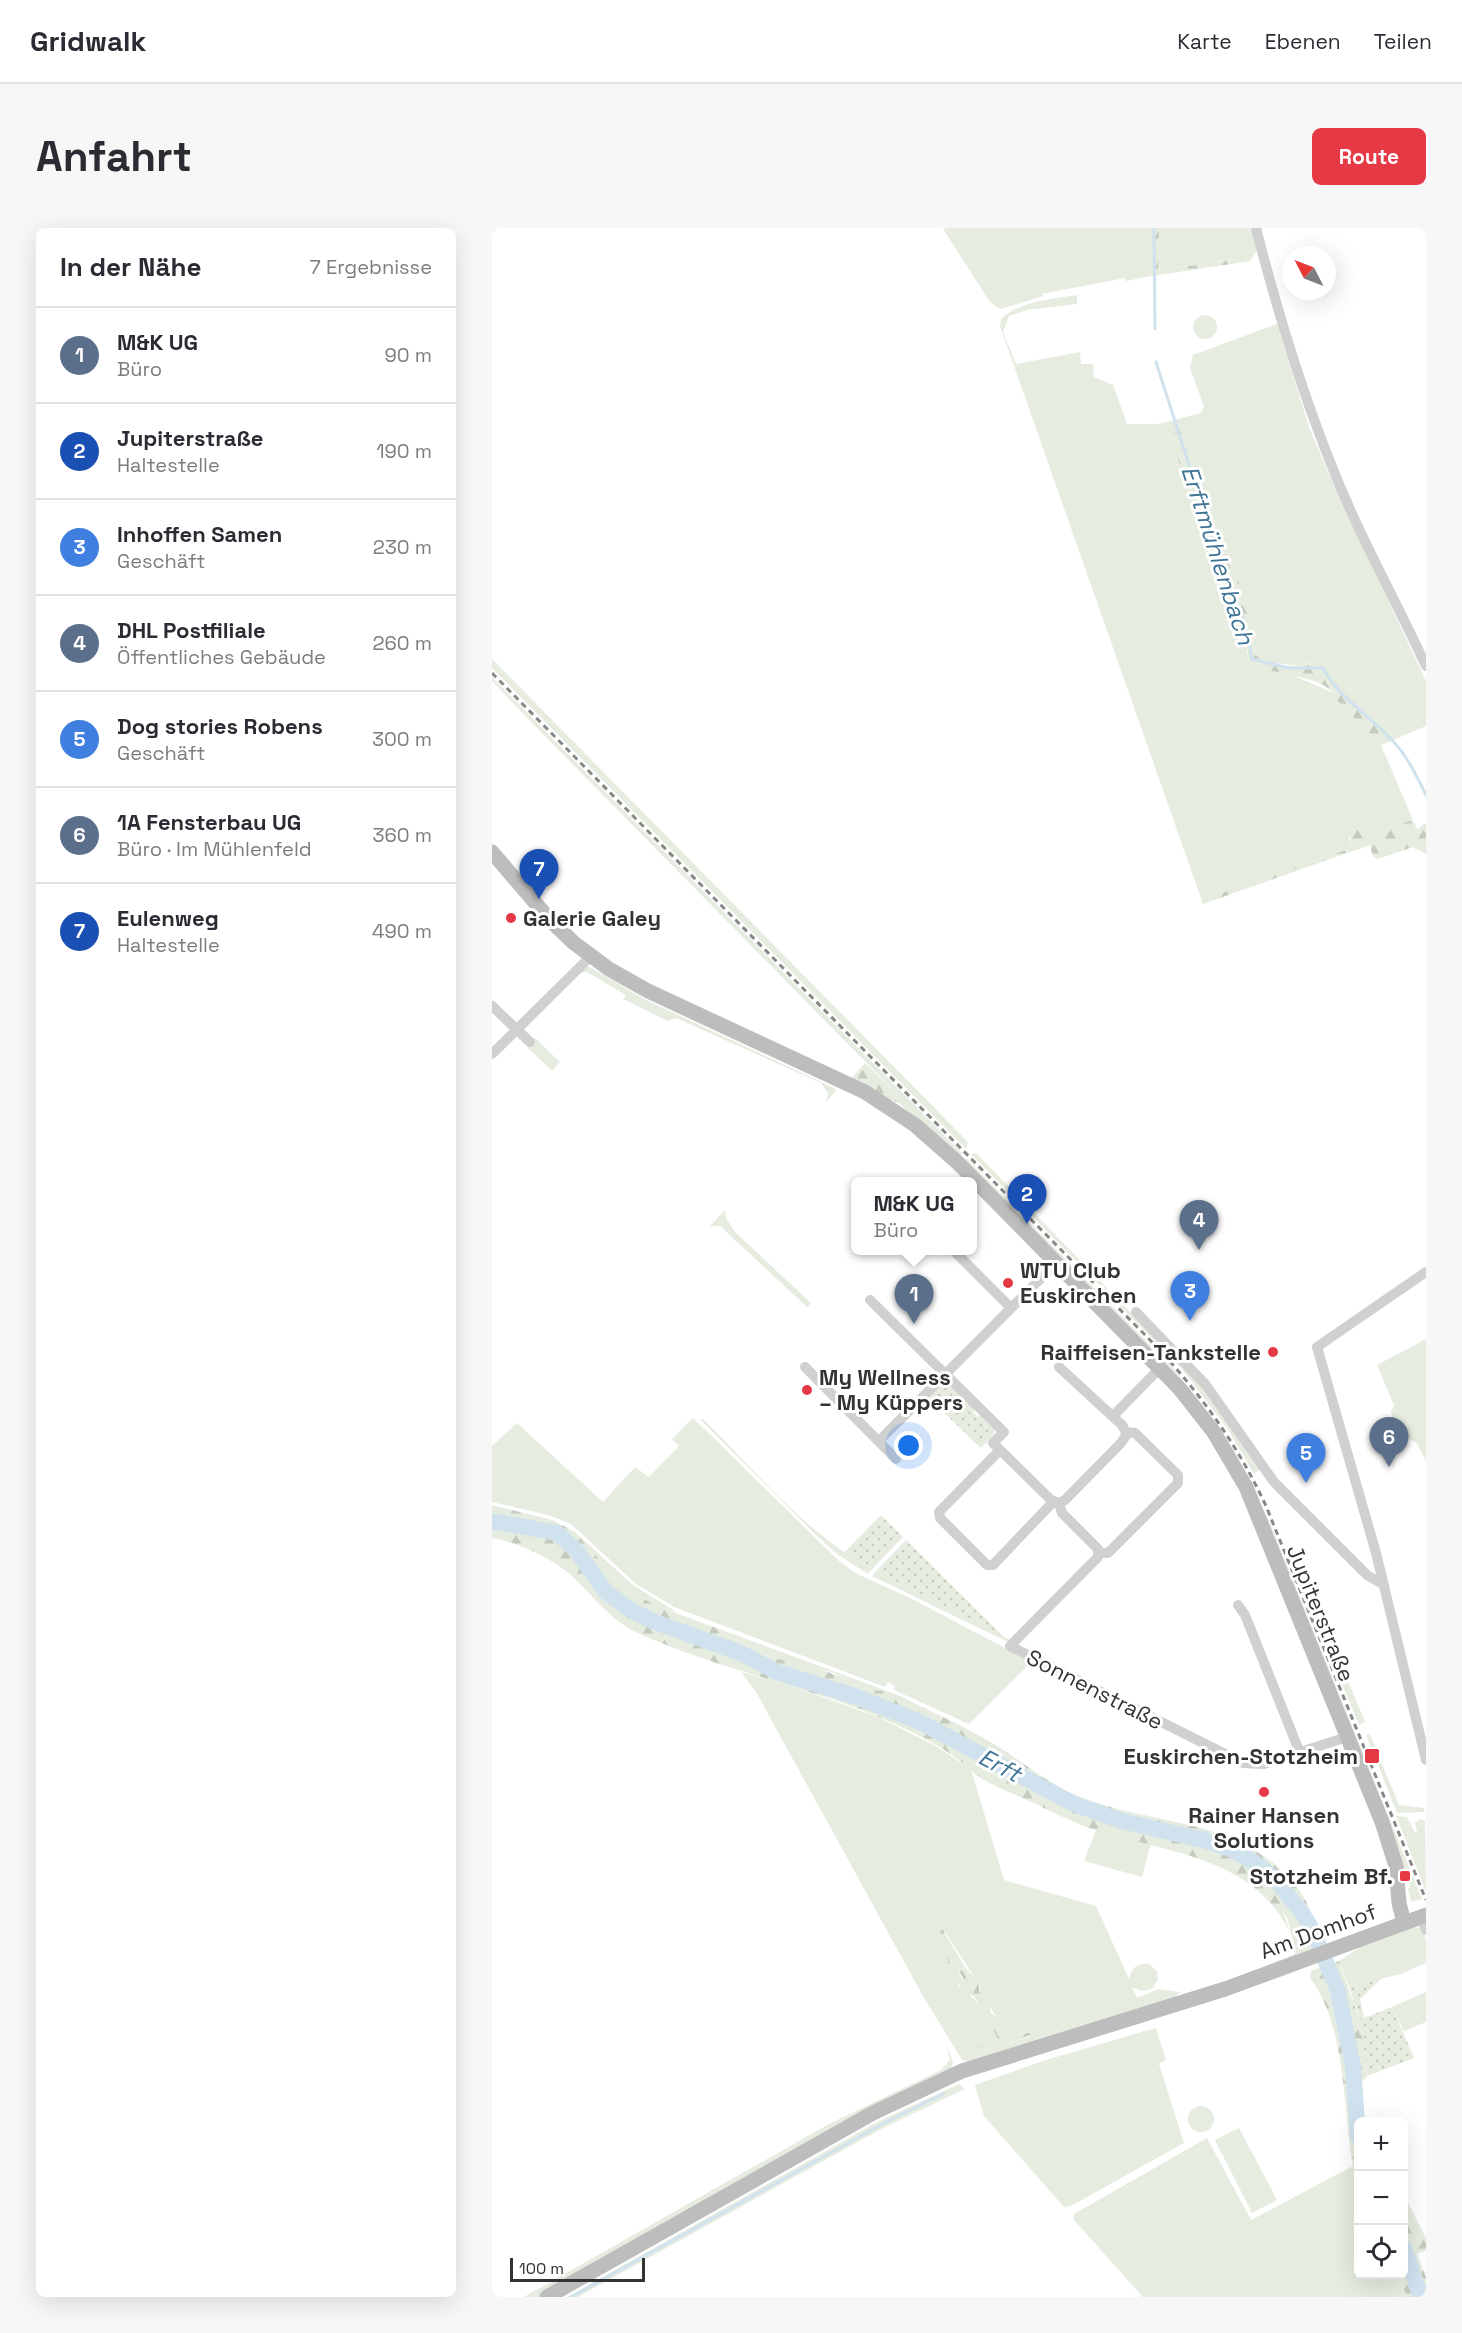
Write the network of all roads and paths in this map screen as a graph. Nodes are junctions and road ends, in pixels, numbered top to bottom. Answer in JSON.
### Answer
{"nodes":[{"id":1,"x":1256,"y":228,"type":"edge"},
{"id":2,"x":1426,"y":666,"type":"edge"},
{"id":3,"x":492,"y":852,"type":"edge"},
{"id":4,"x":591,"y":956,"type":"junction"},
{"id":5,"x":492,"y":1006,"type":"edge"},
{"id":6,"x":517,"y":1029,"type":"junction"},
{"id":7,"x":530,"y":1042,"type":"dead end"},
{"id":8,"x":492,"y":1054,"type":"edge"},
{"id":9,"x":971,"y":1177,"type":"edge"},
{"id":10,"x":977,"y":1183,"type":"edge"},
{"id":11,"x":957,"y":1255,"type":"edge"},
{"id":12,"x":1055,"y":1264,"type":"junction"},
{"id":13,"x":1426,"y":1272,"type":"edge"},
{"id":14,"x":870,"y":1300,"type":"dead end"},
{"id":15,"x":1011,"y":1308,"type":"junction"},
{"id":16,"x":1136,"y":1312,"type":"dead end"},
{"id":17,"x":805,"y":1367,"type":"dead end"},
{"id":18,"x":1059,"y":1367,"type":"dead end"},
{"id":19,"x":1160,"y":1368,"type":"junction"},
{"id":20,"x":945,"y":1374,"type":"junction"},
{"id":21,"x":1113,"y":1416,"type":"junction"},
{"id":22,"x":1126,"y":1432,"type":"junction"},
{"id":23,"x":879,"y":1441,"type":"junction"},
{"id":24,"x":1000,"y":1450,"type":"junction"},
{"id":25,"x":896,"y":1459,"type":"dead end"},
{"id":26,"x":1056,"y":1503,"type":"junction"},
{"id":27,"x":1098,"y":1553,"type":"junction"},
{"id":28,"x":1384,"y":1585,"type":"junction"},
{"id":29,"x":1238,"y":1605,"type":"dead end"},
{"id":30,"x":1347,"y":1737,"type":"junction"},
{"id":31,"x":1300,"y":1752,"type":"junction"},
{"id":32,"x":1426,"y":1760,"type":"edge"},
{"id":33,"x":1424,"y":1921,"type":"edge"},
{"id":34,"x":1404,"y":1923,"type":"junction"},
{"id":35,"x":547,"y":2297,"type":"edge"}],
"edges":[{"from":1,"to":2,"type":"street"},
{"from":3,"to":4,"type":"street","name":"Jupiterstraße"},
{"from":4,"to":6,"type":"street"},
{"from":4,"to":9,"type":"street","name":"Jupiterstraße"},
{"from":5,"to":6,"type":"street"},
{"from":6,"to":7,"type":"street"},
{"from":6,"to":8,"type":"street"},
{"from":10,"to":12,"type":"street","name":"Jupiterstraße"},
{"from":11,"to":15,"type":"street"},
{"from":12,"to":15,"type":"street"},
{"from":12,"to":19,"type":"street","name":"Jupiterstraße"},
{"from":13,"to":28,"type":"street"},
{"from":14,"to":20,"type":"street"},
{"from":15,"to":20,"type":"street"},
{"from":16,"to":28,"type":"street"},
{"from":17,"to":23,"type":"street"},
{"from":18,"to":21,"type":"street"},
{"from":19,"to":21,"type":"street"},
{"from":19,"to":30,"type":"street","name":"Jupiterstraße"},
{"from":20,"to":23,"type":"street"},
{"from":20,"to":24,"type":"street"},
{"from":21,"to":22,"type":"street"},
{"from":22,"to":26,"type":"street"},
{"from":22,"to":27,"type":"street"},
{"from":23,"to":25,"type":"street"},
{"from":24,"to":26,"type":"street"},
{"from":24,"to":26,"type":"street"},
{"from":26,"to":27,"type":"street"},
{"from":27,"to":31,"type":"street","name":"Sonnenstraße"},
{"from":28,"to":32,"type":"street"},
{"from":29,"to":31,"type":"street"},
{"from":30,"to":31,"type":"street","name":"Sonnenstraße"},
{"from":30,"to":34,"type":"street","name":"Jupiterstraße"},
{"from":33,"to":34,"type":"street","name":"Am Domhof"},
{"from":34,"to":35,"type":"street","name":"Am Domhof"}]}
